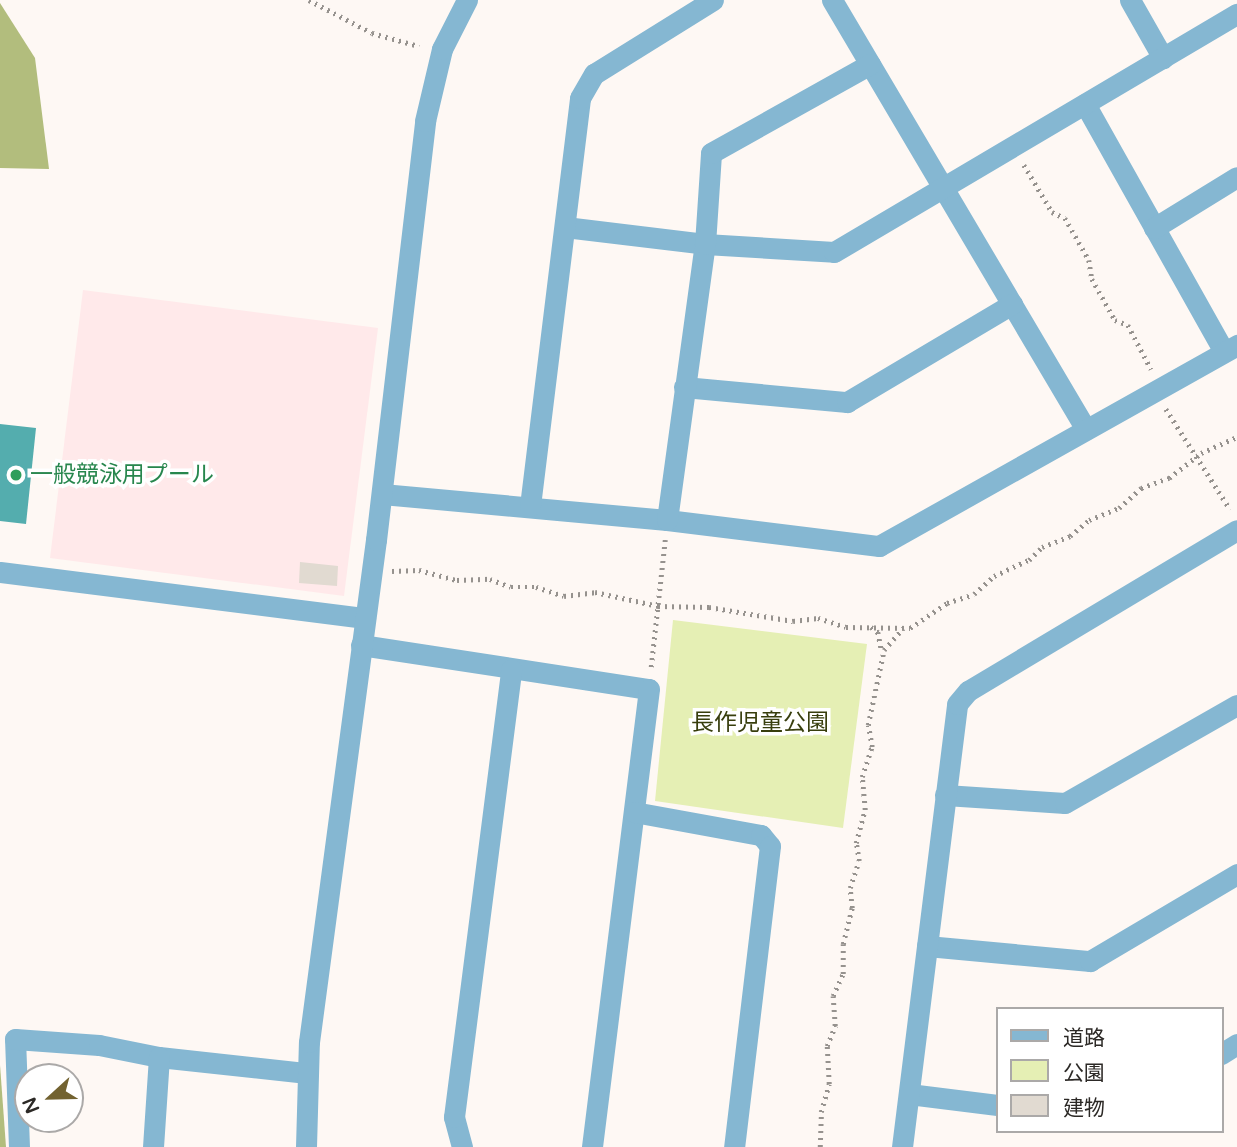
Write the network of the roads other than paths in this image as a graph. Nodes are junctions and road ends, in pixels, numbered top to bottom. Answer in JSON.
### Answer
{"nodes":[{"id":1,"x":467,"y":0,"type":"edge"},
{"id":2,"x":713,"y":0,"type":"edge"},
{"id":3,"x":832,"y":0,"type":"edge"},
{"id":4,"x":1130,"y":0,"type":"edge"},
{"id":5,"x":1237,"y":14,"type":"edge"},
{"id":6,"x":1163,"y":58,"type":"junction"},
{"id":7,"x":870,"y":64,"type":"junction"},
{"id":8,"x":1085,"y":104,"type":"junction"},
{"id":9,"x":1237,"y":177,"type":"edge"},
{"id":10,"x":944,"y":188,"type":"junction"},
{"id":11,"x":565,"y":227,"type":"junction"},
{"id":12,"x":1154,"y":228,"type":"junction"},
{"id":13,"x":705,"y":244,"type":"junction"},
{"id":14,"x":1012,"y":304,"type":"junction"},
{"id":15,"x":1230,"y":349,"type":"edge"},
{"id":16,"x":684,"y":387,"type":"junction"},
{"id":17,"x":1086,"y":429,"type":"junction"},
{"id":18,"x":382,"y":494,"type":"junction"},
{"id":19,"x":530,"y":506,"type":"junction"},
{"id":20,"x":667,"y":520,"type":"junction"},
{"id":21,"x":1235,"y":524,"type":"edge"},
{"id":22,"x":0,"y":572,"type":"edge"},
{"id":23,"x":365,"y":618,"type":"junction"},
{"id":24,"x":361,"y":645,"type":"junction"},
{"id":25,"x":511,"y":670,"type":"junction"},
{"id":26,"x":1237,"y":705,"type":"edge"},
{"id":27,"x":944,"y":795,"type":"junction"},
{"id":28,"x":634,"y":812,"type":"junction"},
{"id":29,"x":1237,"y":874,"type":"edge"},
{"id":30,"x":926,"y":946,"type":"junction"},
{"id":31,"x":159,"y":1057,"type":"junction"},
{"id":32,"x":307,"y":1073,"type":"junction"},
{"id":33,"x":909,"y":1094,"type":"junction"},
{"id":34,"x":996,"y":1105,"type":"edge"},
{"id":35,"x":19,"y":1147,"type":"edge"},
{"id":36,"x":153,"y":1147,"type":"edge"},
{"id":37,"x":306,"y":1147,"type":"edge"},
{"id":38,"x":462,"y":1147,"type":"edge"},
{"id":39,"x":592,"y":1147,"type":"edge"},
{"id":40,"x":734,"y":1147,"type":"edge"},
{"id":41,"x":902,"y":1147,"type":"edge"}],
"edges":[{"from":1,"to":18,"type":"street"},
{"from":2,"to":11,"type":"street"},
{"from":3,"to":7,"type":"street"},
{"from":4,"to":6,"type":"street"},
{"from":5,"to":6,"type":"street"},
{"from":6,"to":8,"type":"street"},
{"from":7,"to":10,"type":"street"},
{"from":7,"to":13,"type":"street"},
{"from":8,"to":10,"type":"street"},
{"from":8,"to":12,"type":"street"},
{"from":9,"to":12,"type":"street"},
{"from":10,"to":13,"type":"street"},
{"from":10,"to":14,"type":"street"},
{"from":11,"to":13,"type":"street"},
{"from":11,"to":19,"type":"street"},
{"from":12,"to":15,"type":"street"},
{"from":13,"to":16,"type":"street"},
{"from":14,"to":16,"type":"street"},
{"from":14,"to":17,"type":"street"},
{"from":15,"to":17,"type":"street"},
{"from":16,"to":20,"type":"street"},
{"from":17,"to":20,"type":"street"},
{"from":18,"to":19,"type":"street"},
{"from":18,"to":23,"type":"street"},
{"from":19,"to":20,"type":"street"},
{"from":21,"to":27,"type":"street"},
{"from":22,"to":23,"type":"street"},
{"from":23,"to":24,"type":"street"},
{"from":24,"to":25,"type":"street"},
{"from":24,"to":32,"type":"street"},
{"from":25,"to":28,"type":"street"},
{"from":25,"to":38,"type":"street"},
{"from":26,"to":27,"type":"street"},
{"from":27,"to":30,"type":"street"},
{"from":28,"to":39,"type":"street"},
{"from":28,"to":40,"type":"street"},
{"from":29,"to":30,"type":"street"},
{"from":30,"to":33,"type":"street"},
{"from":31,"to":32,"type":"street"},
{"from":31,"to":35,"type":"street"},
{"from":31,"to":36,"type":"street"},
{"from":32,"to":37,"type":"street"},
{"from":33,"to":34,"type":"street"},
{"from":33,"to":41,"type":"street"}]}
